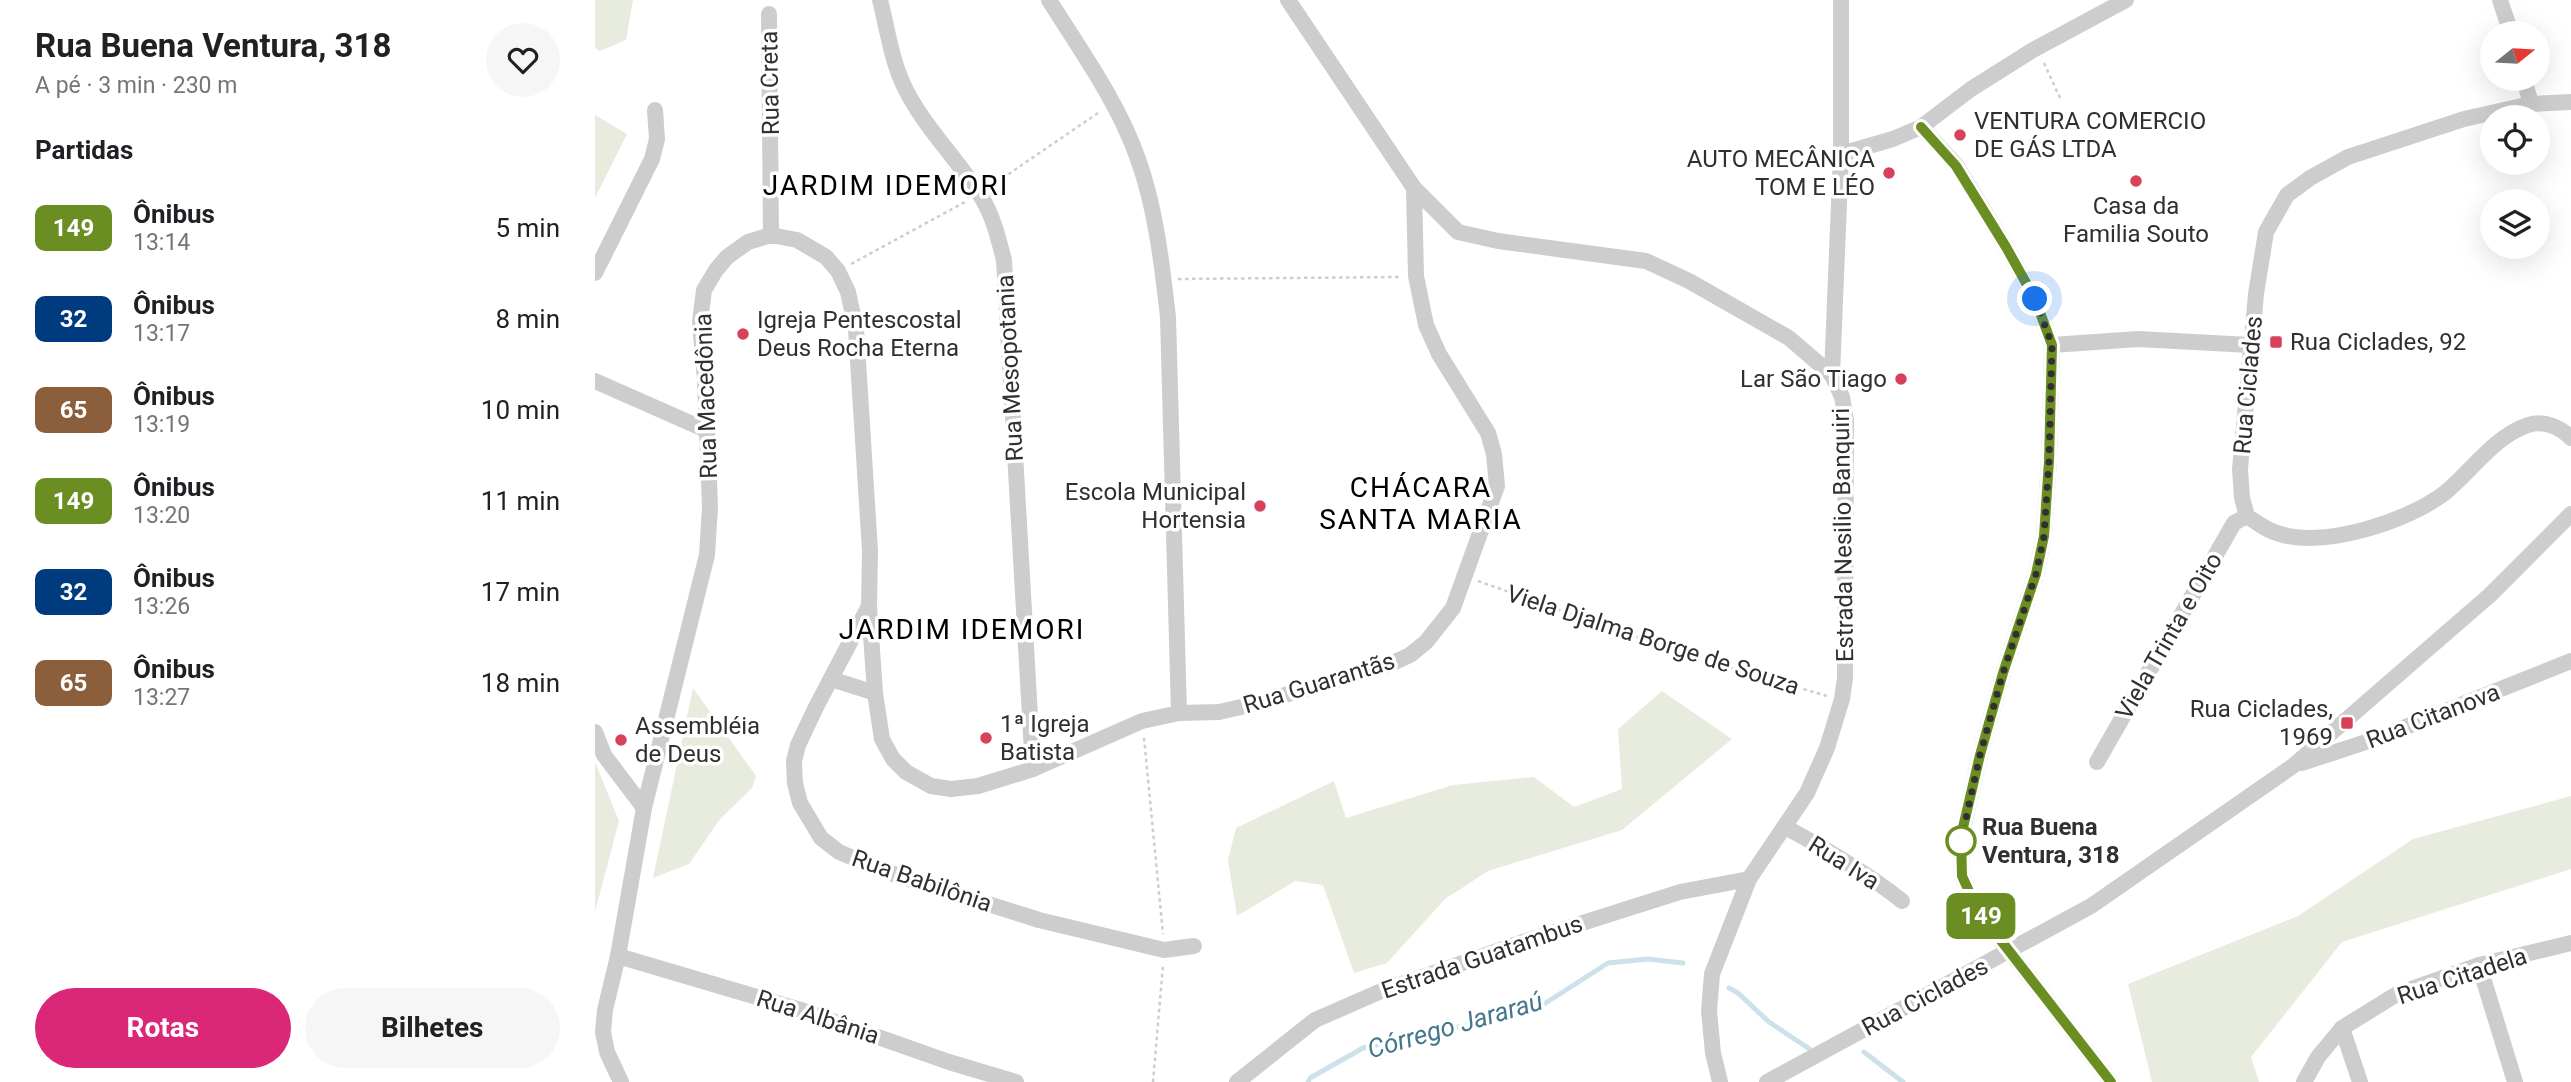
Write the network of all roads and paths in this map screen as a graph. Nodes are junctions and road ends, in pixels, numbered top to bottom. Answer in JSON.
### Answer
{"nodes":[{"id":1,"x":880,"y":0,"type":"edge"},
{"id":2,"x":1049,"y":0,"type":"edge"},
{"id":3,"x":1288,"y":0,"type":"edge"},
{"id":4,"x":1841,"y":0,"type":"edge"},
{"id":5,"x":2126,"y":0,"type":"edge"},
{"id":6,"x":2500,"y":0,"type":"edge"},
{"id":7,"x":769,"y":14,"type":"dead end"},
{"id":8,"x":2507,"y":21,"type":"edge"},
{"id":9,"x":2042,"y":56,"type":"dead end"},
{"id":10,"x":2528,"y":91,"type":"edge"},
{"id":11,"x":2060,"y":98,"type":"dead end"},
{"id":12,"x":2571,"y":102,"type":"edge"},
{"id":13,"x":1113,"y":104,"type":"junction"},
{"id":14,"x":2531,"y":104,"type":"junction"},
{"id":15,"x":655,"y":110,"type":"dead end"},
{"id":16,"x":1921,"y":127,"type":"junction"},
{"id":17,"x":1841,"y":154,"type":"junction"},
{"id":18,"x":1414,"y":188,"type":"junction"},
{"id":19,"x":979,"y":194,"type":"junction"},
{"id":20,"x":771,"y":235,"type":"junction"},
{"id":21,"x":838,"y":271,"type":"junction"},
{"id":22,"x":595,"y":273,"type":"edge"},
{"id":23,"x":1416,"y":276,"type":"junction"},
{"id":24,"x":1164,"y":280,"type":"junction"},
{"id":25,"x":2052,"y":345,"type":"junction"},
{"id":26,"x":2250,"y":345,"type":"junction"},
{"id":27,"x":1832,"y":375,"type":"junction"},
{"id":28,"x":595,"y":381,"type":"edge"},
{"id":29,"x":706,"y":430,"type":"junction"},
{"id":30,"x":2571,"y":438,"type":"edge"},
{"id":31,"x":2571,"y":514,"type":"edge"},
{"id":32,"x":2248,"y":516,"type":"junction"},
{"id":33,"x":1465,"y":577,"type":"junction"},
{"id":34,"x":869,"y":606,"type":"junction"},
{"id":35,"x":2571,"y":661,"type":"edge"},
{"id":36,"x":831,"y":679,"type":"junction"},
{"id":37,"x":875,"y":694,"type":"junction"},
{"id":38,"x":1842,"y":699,"type":"junction"},
{"id":39,"x":1179,"y":713,"type":"junction"},
{"id":40,"x":1142,"y":721,"type":"junction"},
{"id":41,"x":595,"y":732,"type":"edge"},
{"id":42,"x":2097,"y":762,"type":"dead end"},
{"id":43,"x":2293,"y":766,"type":"junction"},
{"id":44,"x":1033,"y":769,"type":"junction"},
{"id":45,"x":644,"y":808,"type":"junction"},
{"id":46,"x":1785,"y":827,"type":"junction"},
{"id":47,"x":1749,"y":879,"type":"junction"},
{"id":48,"x":1902,"y":901,"type":"dead end"},
{"id":49,"x":2571,"y":943,"type":"edge"},
{"id":50,"x":1194,"y":946,"type":"dead end"},
{"id":51,"x":1164,"y":950,"type":"junction"},
{"id":52,"x":2009,"y":953,"type":"junction"},
{"id":53,"x":618,"y":956,"type":"junction"},
{"id":54,"x":2479,"y":965,"type":"junction"},
{"id":55,"x":2342,"y":1028,"type":"junction"},
{"id":56,"x":621,"y":1082,"type":"edge"},
{"id":57,"x":1016,"y":1082,"type":"edge"},
{"id":58,"x":1153,"y":1082,"type":"edge"},
{"id":59,"x":1237,"y":1082,"type":"edge"},
{"id":60,"x":1720,"y":1082,"type":"edge"},
{"id":61,"x":1767,"y":1082,"type":"edge"},
{"id":62,"x":2111,"y":1082,"type":"edge"},
{"id":63,"x":2304,"y":1082,"type":"edge"},
{"id":64,"x":2360,"y":1082,"type":"edge"},
{"id":65,"x":2515,"y":1082,"type":"edge"}],
"edges":[{"from":1,"to":19,"type":"street","name":"Rua Mesopotania"},
{"from":2,"to":13,"type":"street"},
{"from":3,"to":18,"type":"street"},
{"from":4,"to":17,"type":"street","name":"Estrada Nesilio Banquiri"},
{"from":5,"to":16,"type":"street"},
{"from":6,"to":8,"type":"street"},
{"from":7,"to":20,"type":"street","name":"Rua Creta"},
{"from":9,"to":11,"type":"path"},
{"from":10,"to":14,"type":"street"},
{"from":12,"to":14,"type":"street","name":"Rua Ciclades"},
{"from":13,"to":19,"type":"path"},
{"from":13,"to":24,"type":"street"},
{"from":14,"to":26,"type":"street","name":"Rua Ciclades"},
{"from":15,"to":22,"type":"street"},
{"from":16,"to":17,"type":"street"},
{"from":16,"to":25,"type":"street"},
{"from":17,"to":27,"type":"street","name":"Estrada Nesilio Banquiri"},
{"from":18,"to":23,"type":"street","name":"Rua Guarantãs"},
{"from":18,"to":27,"type":"street"},
{"from":19,"to":21,"type":"path"},
{"from":19,"to":44,"type":"street","name":"Rua Mesopotania"},
{"from":20,"to":21,"type":"street"},
{"from":20,"to":29,"type":"street","name":"Rua Macedônia"},
{"from":21,"to":34,"type":"street"},
{"from":23,"to":24,"type":"path"},
{"from":23,"to":33,"type":"street","name":"Rua Guarantãs"},
{"from":24,"to":39,"type":"street"},
{"from":25,"to":26,"type":"street"},
{"from":25,"to":52,"type":"street"},
{"from":26,"to":32,"type":"street","name":"Rua Ciclades"},
{"from":27,"to":38,"type":"street","name":"Estrada Nesilio Banquiri"},
{"from":28,"to":29,"type":"street"},
{"from":29,"to":45,"type":"street","name":"Rua Macedônia"},
{"from":30,"to":32,"type":"street"},
{"from":31,"to":43,"type":"street","name":"Rua Ciclades"},
{"from":32,"to":42,"type":"street","name":"Viela Trinta e Oito"},
{"from":33,"to":38,"type":"path","name":"Viela Djalma Borge de Souza"},
{"from":33,"to":39,"type":"street","name":"Rua Guarantãs"},
{"from":34,"to":36,"type":"street","name":"Rua Babilônia"},
{"from":34,"to":37,"type":"street"},
{"from":35,"to":43,"type":"street","name":"Rua Citanova"},
{"from":36,"to":37,"type":"street"},
{"from":36,"to":51,"type":"street","name":"Rua Babilônia"},
{"from":37,"to":44,"type":"street"},
{"from":38,"to":46,"type":"street","name":"Estrada Nesilio Banquiri"},
{"from":39,"to":40,"type":"street"},
{"from":40,"to":44,"type":"street"},
{"from":40,"to":51,"type":"path"},
{"from":41,"to":45,"type":"street"},
{"from":43,"to":52,"type":"street","name":"Rua Ciclades"},
{"from":45,"to":53,"type":"street","name":"Rua Macedônia"},
{"from":46,"to":47,"type":"street","name":"Estrada Nesilio Banquiri"},
{"from":46,"to":48,"type":"street","name":"Rua Iva"},
{"from":47,"to":59,"type":"street","name":"Estrada Guatambus"},
{"from":47,"to":60,"type":"street","name":"Estrada Nesilio Banquiri"},
{"from":49,"to":54,"type":"street","name":"Rua Citadela"},
{"from":50,"to":51,"type":"street","name":"Rua Babilônia"},
{"from":51,"to":58,"type":"path"},
{"from":52,"to":61,"type":"street","name":"Rua Ciclades"},
{"from":52,"to":62,"type":"street"},
{"from":53,"to":56,"type":"street","name":"Rua Macedônia"},
{"from":53,"to":57,"type":"street","name":"Rua Albânia"},
{"from":54,"to":55,"type":"street","name":"Rua Citadela"},
{"from":54,"to":65,"type":"street"},
{"from":55,"to":63,"type":"street","name":"Rua Citadela"},
{"from":55,"to":64,"type":"street"}]}
